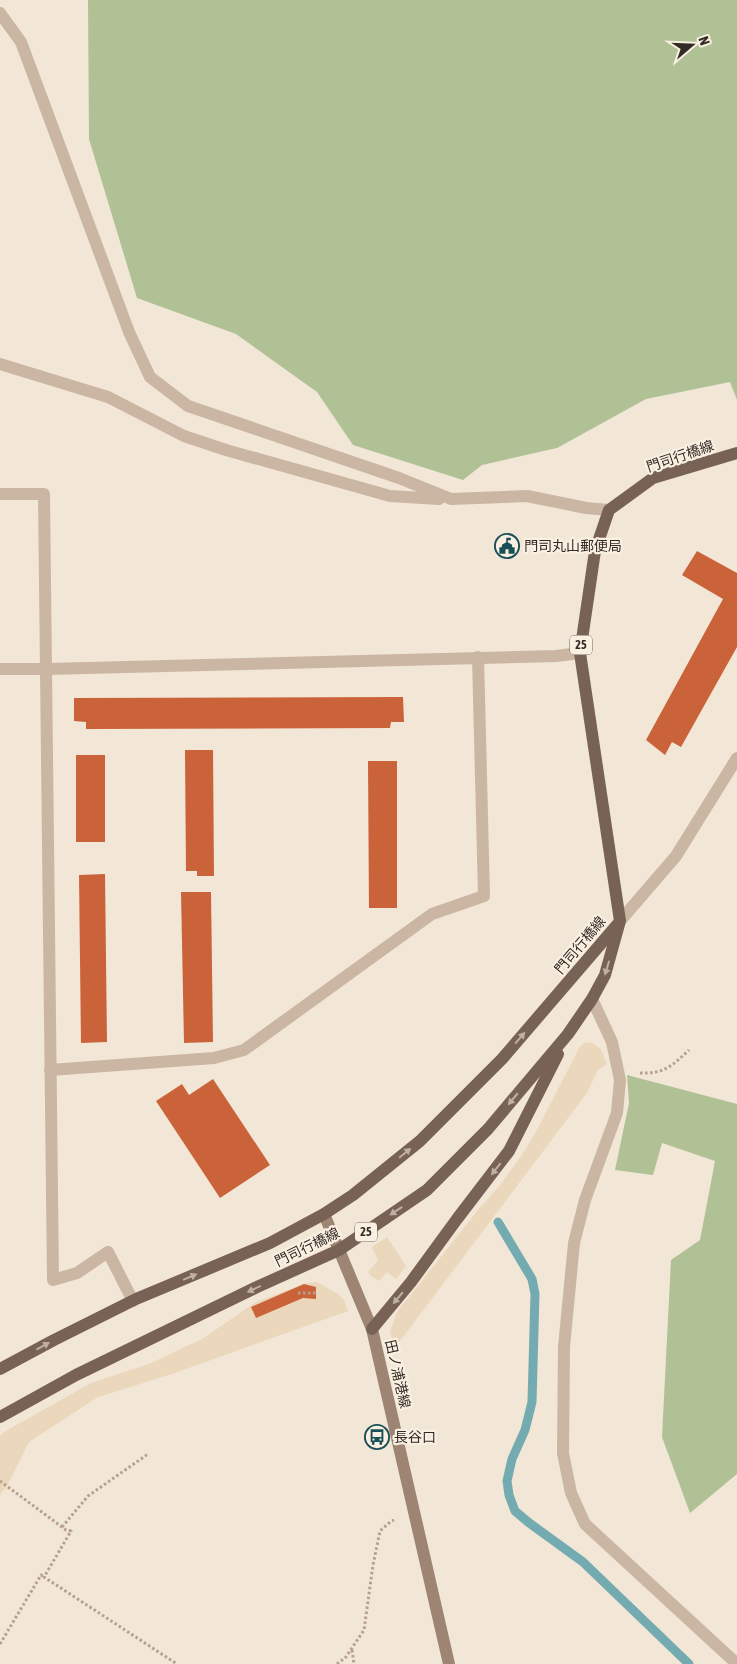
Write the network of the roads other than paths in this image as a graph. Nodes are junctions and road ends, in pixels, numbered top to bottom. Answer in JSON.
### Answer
{"nodes":[{"id":1,"x":0,"y":13,"type":"edge"},
{"id":2,"x":0,"y":364,"type":"edge"},
{"id":3,"x":737,"y":452,"type":"edge"},
{"id":4,"x":0,"y":494,"type":"edge"},
{"id":5,"x":451,"y":500,"type":"junction"},
{"id":6,"x":609,"y":510,"type":"junction"},
{"id":7,"x":580,"y":653,"type":"junction"},
{"id":8,"x":478,"y":657,"type":"junction"},
{"id":9,"x":0,"y":669,"type":"edge"},
{"id":10,"x":47,"y":670,"type":"junction"},
{"id":11,"x":737,"y":758,"type":"edge"},
{"id":12,"x":620,"y":921,"type":"junction"},
{"id":13,"x":592,"y":999,"type":"junction"},
{"id":14,"x":568,"y":1034,"type":"junction"},
{"id":15,"x":50,"y":1070,"type":"junction"},
{"id":16,"x":324,"y":1214,"type":"junction"},
{"id":17,"x":339,"y":1250,"type":"junction"},
{"id":18,"x":133,"y":1301,"type":"junction"},
{"id":19,"x":372,"y":1329,"type":"junction"},
{"id":20,"x":0,"y":1369,"type":"edge"},
{"id":21,"x":0,"y":1417,"type":"edge"},
{"id":22,"x":449,"y":1664,"type":"edge"},
{"id":23,"x":737,"y":1664,"type":"edge"}],
"edges":[{"from":1,"to":5,"type":"street"},
{"from":2,"to":5,"type":"street"},
{"from":3,"to":6,"type":"main road","name":"門司行橋線"},
{"from":4,"to":10,"type":"street"},
{"from":5,"to":6,"type":"street"},
{"from":6,"to":7,"type":"main road","name":"門司行橋線","number":"25"},
{"from":7,"to":8,"type":"street"},
{"from":7,"to":12,"type":"main road","name":"門司行橋線","number":"25"},
{"from":8,"to":10,"type":"street"},
{"from":8,"to":15,"type":"street"},
{"from":9,"to":10,"type":"street"},
{"from":10,"to":15,"type":"street"},
{"from":11,"to":12,"type":"street"},
{"from":12,"to":13,"type":"main road","name":"門司行橋線","number":"25","one_way":true},
{"from":16,"to":12,"type":"main road","name":"門司行橋線","one_way":true},
{"from":13,"to":14,"type":"main road","name":"門司行橋線","number":"25"},
{"from":13,"to":23,"type":"street"},
{"from":14,"to":17,"type":"main road","name":"門司行橋線","number":"25","one_way":true},
{"from":14,"to":19,"type":"main road","one_way":true},
{"from":15,"to":18,"type":"street"},
{"from":16,"to":17,"type":"main road","name":"田ノ浦港線"},
{"from":18,"to":16,"type":"main road","name":"門司行橋線","one_way":true},
{"from":17,"to":19,"type":"main road","name":"田ノ浦港線"},
{"from":17,"to":21,"type":"main road","name":"門司行橋線","number":"25","one_way":true},
{"from":20,"to":18,"type":"main road","name":"門司行橋線","one_way":true},
{"from":19,"to":22,"type":"main road","name":"田ノ浦港線"}]}
